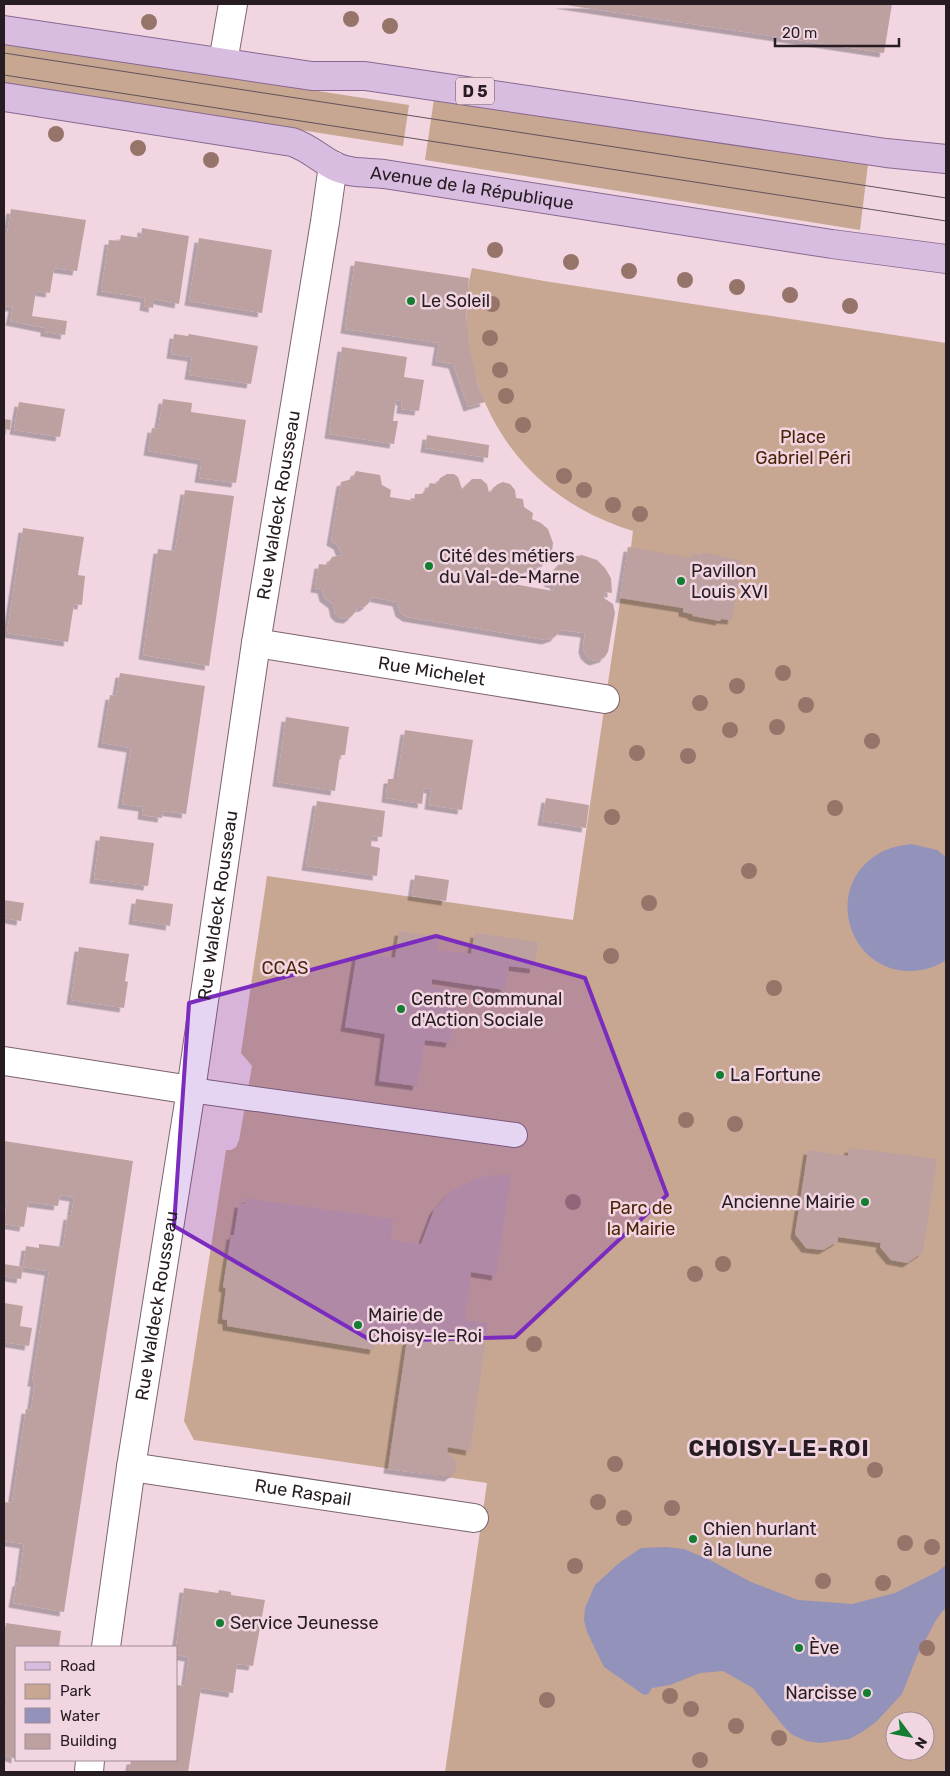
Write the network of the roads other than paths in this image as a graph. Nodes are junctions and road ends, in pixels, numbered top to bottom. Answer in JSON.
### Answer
{"nodes":[{"id":1,"x":233,"y":4,"type":"edge"},
{"id":2,"x":4,"y":30,"type":"edge"},
{"id":3,"x":223,"y":62,"type":"junction"},
{"id":4,"x":4,"y":97,"type":"edge"},
{"id":5,"x":946,"y":159,"type":"edge"},
{"id":6,"x":333,"y":165,"type":"junction"},
{"id":7,"x":946,"y":259,"type":"edge"},
{"id":8,"x":256,"y":643,"type":"junction"},
{"id":9,"x":605,"y":699,"type":"dead end"},
{"id":10,"x":4,"y":1061,"type":"edge"},
{"id":11,"x":191,"y":1090,"type":"junction"},
{"id":12,"x":515,"y":1135,"type":"dead end"},
{"id":13,"x":131,"y":1467,"type":"junction"},
{"id":14,"x":474,"y":1518,"type":"dead end"},
{"id":15,"x":106,"y":1646,"type":"edge"}],
"edges":[{"from":1,"to":3,"type":"street"},
{"from":2,"to":3,"type":"main road","number":"D 5"},
{"from":3,"to":5,"type":"main road","number":"D 5"},
{"from":4,"to":6,"type":"main road","name":"Avenue de la République"},
{"from":6,"to":7,"type":"main road","name":"Avenue de la République"},
{"from":6,"to":8,"type":"street","name":"Rue Waldeck Rousseau"},
{"from":8,"to":9,"type":"street","name":"Rue Michelet"},
{"from":8,"to":11,"type":"street","name":"Rue Waldeck Rousseau"},
{"from":10,"to":11,"type":"street"},
{"from":11,"to":12,"type":"lane"},
{"from":11,"to":13,"type":"street","name":"Rue Waldeck Rousseau"},
{"from":13,"to":14,"type":"street","name":"Rue Raspail"},
{"from":13,"to":15,"type":"street","name":"Rue Waldeck Rousseau"}]}
